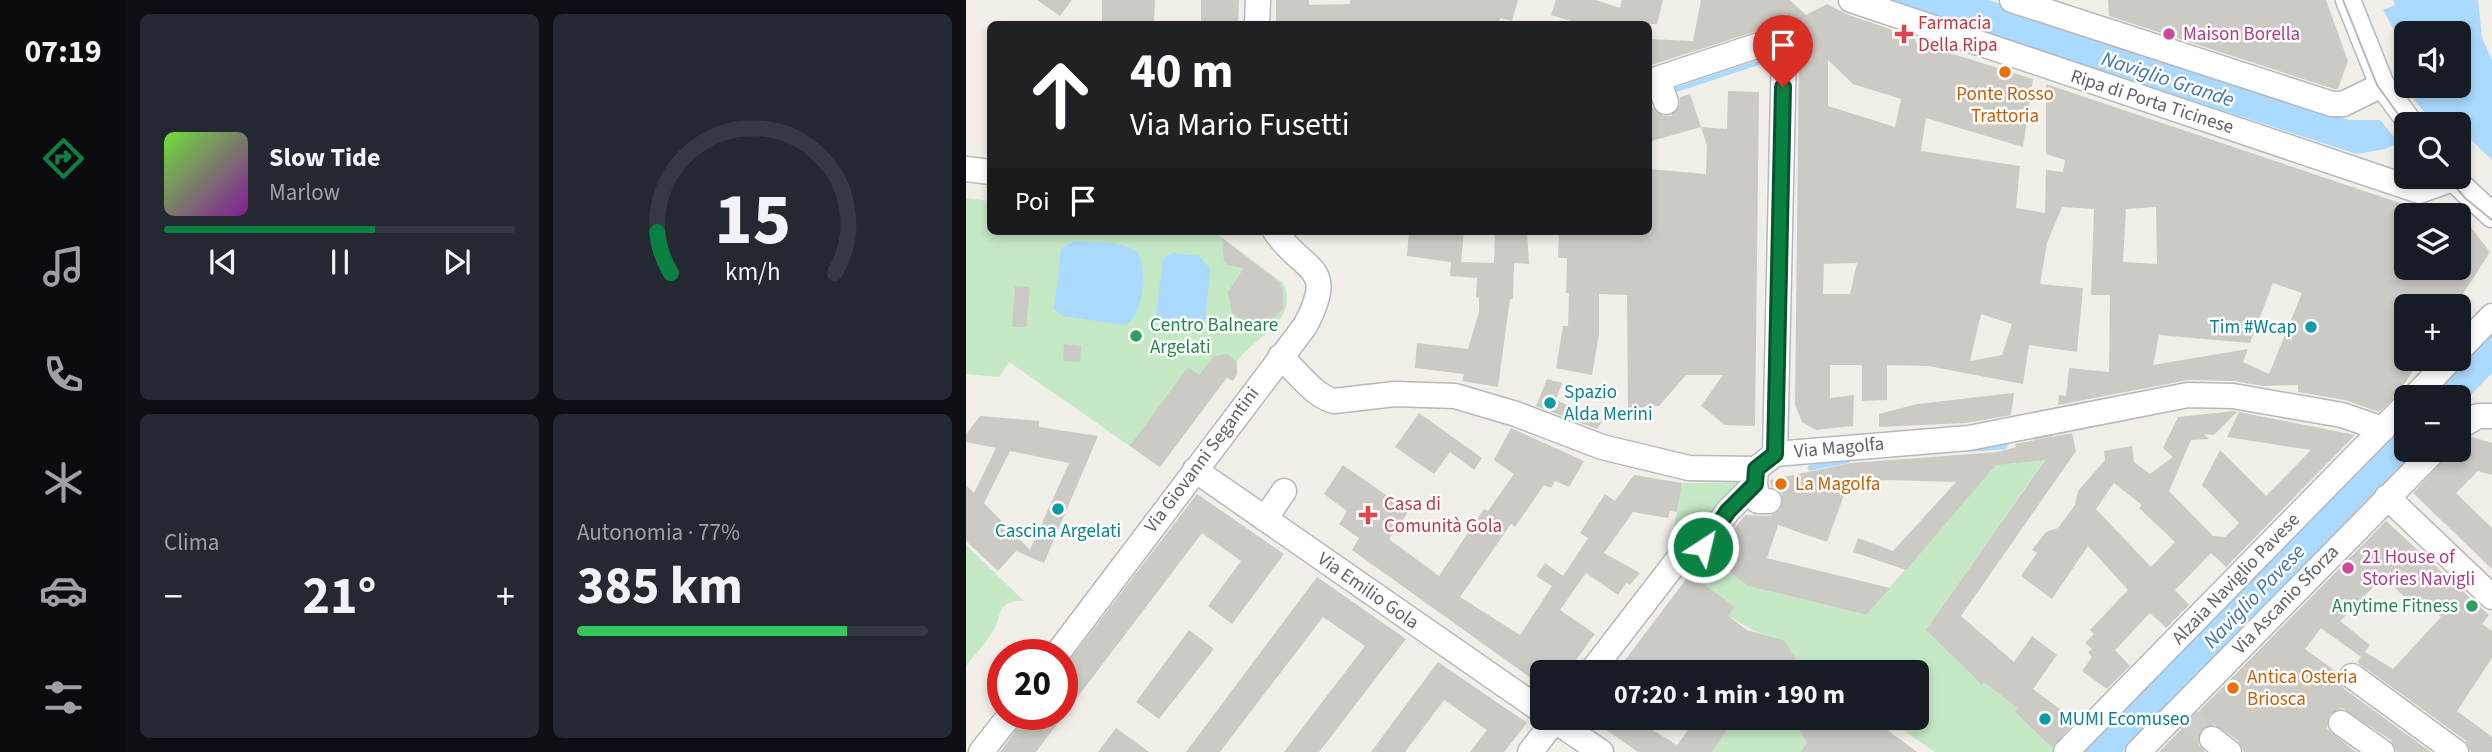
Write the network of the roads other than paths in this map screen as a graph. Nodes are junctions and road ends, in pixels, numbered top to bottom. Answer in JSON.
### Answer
{"nodes":[{"id":1,"x":1258,"y":0,"type":"edge"},
{"id":2,"x":1851,"y":0,"type":"edge"},
{"id":3,"x":2012,"y":0,"type":"edge"},
{"id":4,"x":2348,"y":0,"type":"edge"},
{"id":5,"x":1257,"y":21,"type":"edge"},
{"id":6,"x":1659,"y":87,"type":"edge"},
{"id":7,"x":2386,"y":92,"type":"junction"},
{"id":8,"x":2402,"y":112,"type":"edge"},
{"id":9,"x":966,"y":169,"type":"edge"},
{"id":10,"x":987,"y":172,"type":"edge"},
{"id":11,"x":2394,"y":183,"type":"edge"},
{"id":12,"x":2464,"y":189,"type":"edge"},
{"id":13,"x":2492,"y":215,"type":"edge"},
{"id":14,"x":1279,"y":235,"type":"edge"},
{"id":15,"x":2492,"y":316,"type":"edge"},
{"id":16,"x":2471,"y":338,"type":"edge"},
{"id":17,"x":1280,"y":357,"type":"junction"},
{"id":18,"x":2439,"y":371,"type":"edge"},
{"id":19,"x":2426,"y":385,"type":"edge"},
{"id":20,"x":2394,"y":418,"type":"edge"},
{"id":21,"x":2383,"y":429,"type":"junction"},
{"id":22,"x":2423,"y":462,"type":"edge"},
{"id":23,"x":1195,"y":470,"type":"junction"},
{"id":24,"x":1764,"y":477,"type":"junction"},
{"id":25,"x":1284,"y":491,"type":"dead end"},
{"id":26,"x":2388,"y":497,"type":"junction"},
{"id":27,"x":1265,"y":519,"type":"junction"},
{"id":28,"x":2492,"y":597,"type":"edge"},
{"id":29,"x":1068,"y":639,"type":"edge"},
{"id":30,"x":1601,"y":660,"type":"edge"},
{"id":31,"x":2352,"y":676,"type":"dead end"},
{"id":32,"x":1530,"y":702,"type":"edge"},
{"id":33,"x":2342,"y":723,"type":"dead end"},
{"id":34,"x":998,"y":730,"type":"edge"},
{"id":35,"x":1543,"y":730,"type":"edge"},
{"id":36,"x":1570,"y":730,"type":"edge"},
{"id":37,"x":2143,"y":750,"type":"edge"},
{"id":38,"x":981,"y":752,"type":"edge"},
{"id":39,"x":1530,"y":752,"type":"edge"},
{"id":40,"x":1601,"y":752,"type":"edge"},
{"id":41,"x":2066,"y":752,"type":"edge"},
{"id":42,"x":2382,"y":752,"type":"edge"},
{"id":43,"x":2456,"y":752,"type":"edge"}],
"edges":[{"from":1,"to":5,"type":"street"},
{"from":2,"to":11,"type":"street","name":"Ripa di Porta Ticinese"},
{"from":3,"to":7,"type":"street"},
{"from":4,"to":7,"type":"street"},
{"from":6,"to":24,"type":"street"},
{"from":7,"to":8,"type":"street"},
{"from":9,"to":10,"type":"street"},
{"from":12,"to":13,"type":"street"},
{"from":14,"to":17,"type":"street","name":"Via Giovanni Segantini"},
{"from":15,"to":16,"type":"street"},
{"from":17,"to":23,"type":"street","name":"Via Giovanni Segantini"},
{"from":17,"to":24,"type":"street","name":"Via Magolfa"},
{"from":18,"to":19,"type":"street"},
{"from":20,"to":21,"type":"street","name":"Alzaia Naviglio Pavese"},
{"from":21,"to":24,"type":"street","name":"Via Magolfa"},
{"from":21,"to":41,"type":"street","name":"Alzaia Naviglio Pavese"},
{"from":22,"to":26,"type":"street","name":"Via Ascanio Sforza"},
{"from":23,"to":27,"type":"street","name":"Via Emilio Gola"},
{"from":23,"to":29,"type":"street","name":"Via Giovanni Segantini"},
{"from":24,"to":30,"type":"street"},
{"from":25,"to":27,"type":"street"},
{"from":26,"to":28,"type":"street"},
{"from":26,"to":37,"type":"street","name":"Via Ascanio Sforza"},
{"from":27,"to":32,"type":"street","name":"Via Emilio Gola"},
{"from":31,"to":43,"type":"street"},
{"from":33,"to":42,"type":"street"},
{"from":34,"to":38,"type":"street"},
{"from":35,"to":39,"type":"street"},
{"from":36,"to":40,"type":"street","name":"Via Emilio Gola"}]}
